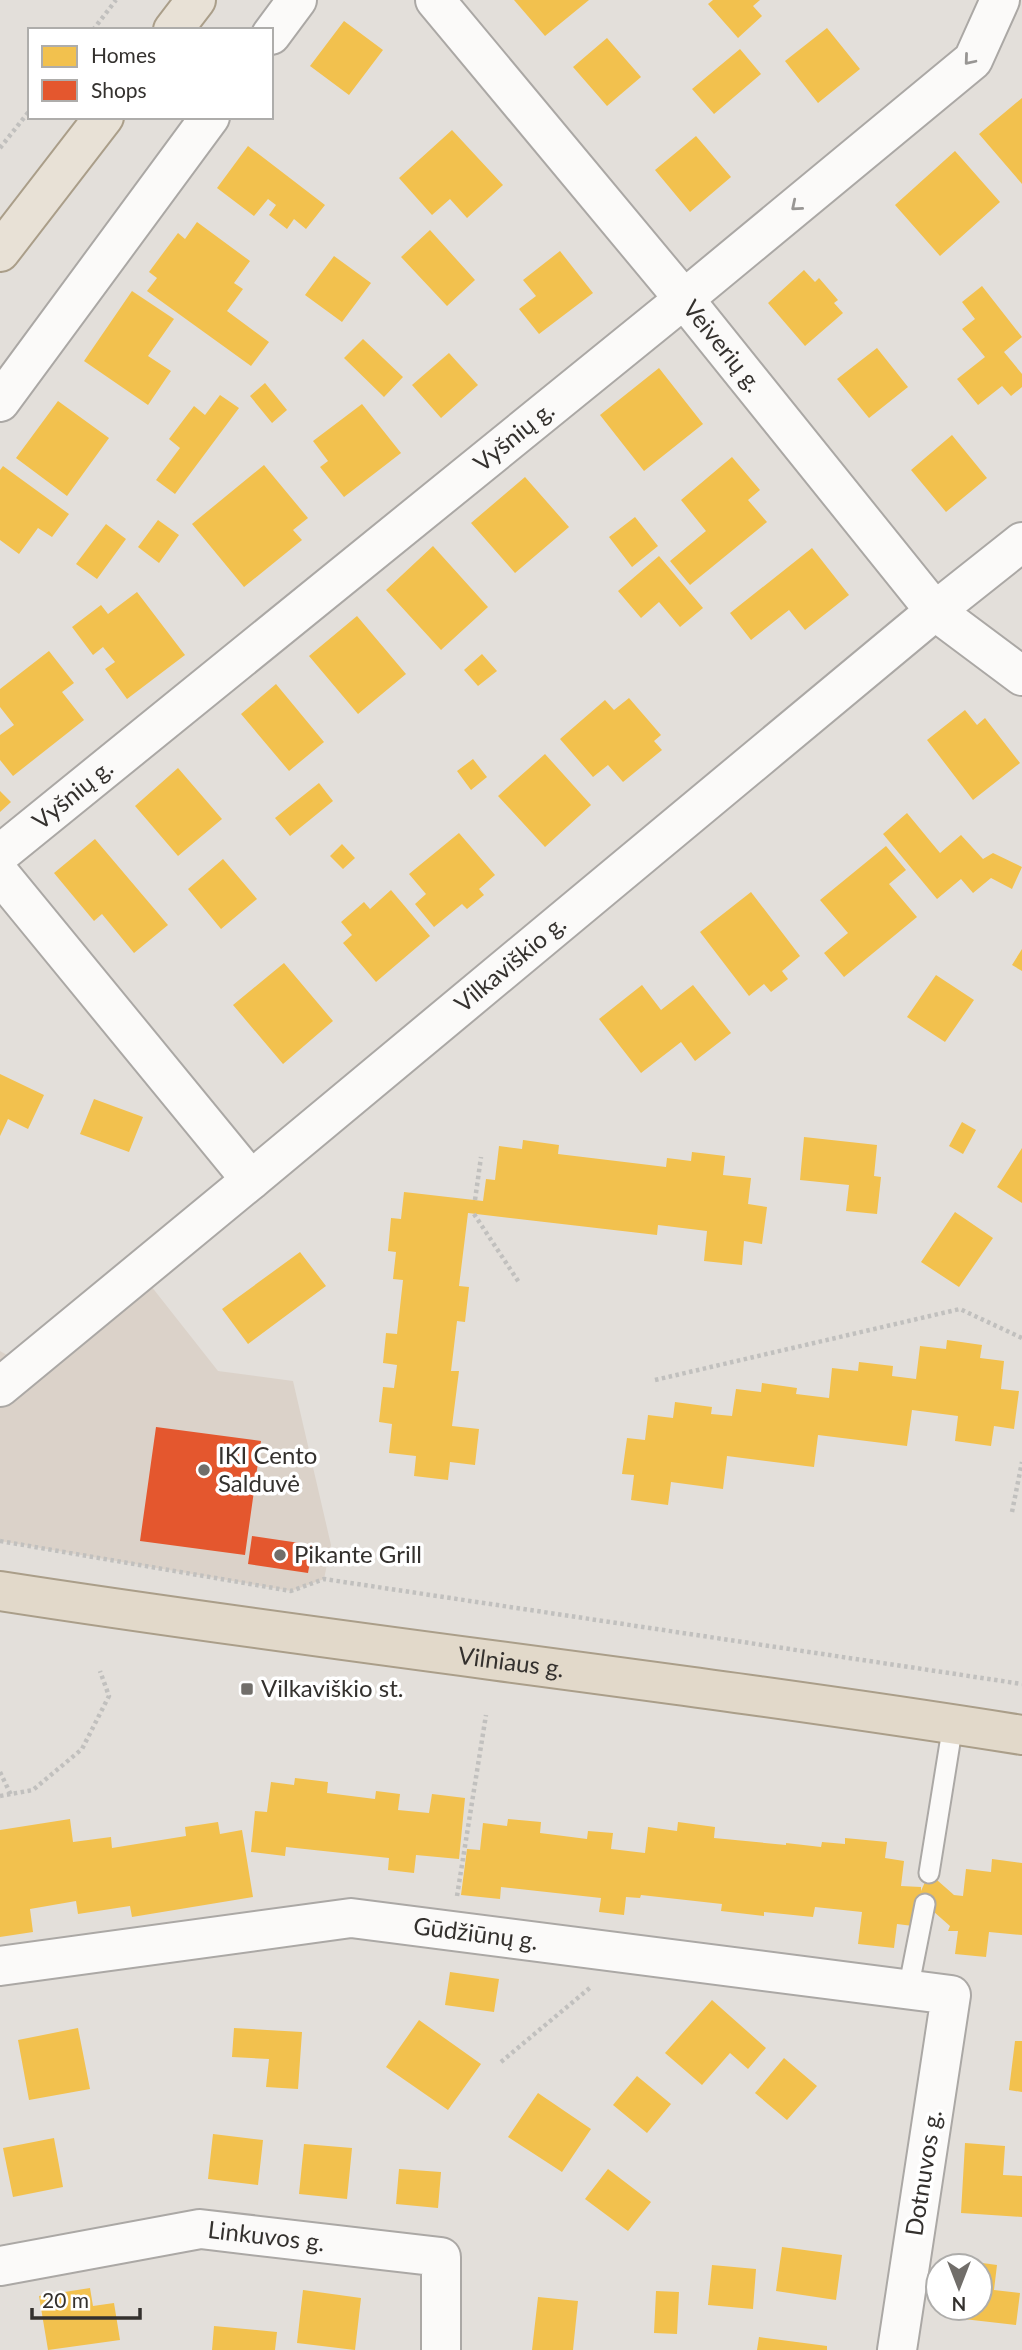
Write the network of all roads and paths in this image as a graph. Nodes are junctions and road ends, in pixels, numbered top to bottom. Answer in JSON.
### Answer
{"nodes":[{"id":1,"x":116,"y":0,"type":"edge"},
{"id":2,"x":196,"y":0,"type":"edge"},
{"id":3,"x":297,"y":0,"type":"edge"},
{"id":4,"x":435,"y":0,"type":"edge"},
{"id":5,"x":1000,"y":0,"type":"edge"},
{"id":6,"x":95,"y":28,"type":"edge"},
{"id":7,"x":175,"y":28,"type":"edge"},
{"id":8,"x":273,"y":32,"type":"edge"},
{"id":9,"x":28,"y":113,"type":"edge"},
{"id":10,"x":102,"y":119,"type":"edge"},
{"id":11,"x":209,"y":119,"type":"edge"},
{"id":12,"x":0,"y":148,"type":"edge"},
{"id":13,"x":0,"y":252,"type":"edge"},
{"id":14,"x":684,"y":299,"type":"junction"},
{"id":15,"x":0,"y":402,"type":"edge"},
{"id":16,"x":1022,"y":542,"type":"edge"},
{"id":17,"x":936,"y":611,"type":"junction"},
{"id":18,"x":1022,"y":676,"type":"edge"},
{"id":19,"x":0,"y":854,"type":"edge"},
{"id":20,"x":0,"y":874,"type":"edge"},
{"id":21,"x":481,"y":1157,"type":"dead end"},
{"id":22,"x":251,"y":1180,"type":"junction"},
{"id":23,"x":475,"y":1200,"type":"dead end"},
{"id":24,"x":474,"y":1214,"type":"dead end"},
{"id":25,"x":520,"y":1284,"type":"dead end"},
{"id":26,"x":1022,"y":1338,"type":"edge"},
{"id":27,"x":655,"y":1380,"type":"dead end"},
{"id":28,"x":0,"y":1387,"type":"edge"},
{"id":29,"x":1022,"y":1462,"type":"edge"},
{"id":30,"x":1012,"y":1512,"type":"dead end"},
{"id":31,"x":0,"y":1541,"type":"edge"},
{"id":32,"x":0,"y":1591,"type":"edge"},
{"id":33,"x":100,"y":1671,"type":"dead end"},
{"id":34,"x":1022,"y":1684,"type":"edge"},
{"id":35,"x":486,"y":1715,"type":"dead end"},
{"id":36,"x":953,"y":1724,"type":"junction"},
{"id":37,"x":1022,"y":1735,"type":"edge"},
{"id":38,"x":0,"y":1772,"type":"edge"},
{"id":39,"x":11,"y":1795,"type":"junction"},
{"id":40,"x":0,"y":1796,"type":"edge"},
{"id":41,"x":929,"y":1873,"type":"dead end"},
{"id":42,"x":925,"y":1904,"type":"dead end"},
{"id":43,"x":451,"y":1931,"type":"junction"},
{"id":44,"x":630,"y":1954,"type":"junction"},
{"id":45,"x":0,"y":1966,"type":"edge"},
{"id":46,"x":908,"y":1990,"type":"junction"},
{"id":47,"x":951,"y":1995,"type":"joint"},
{"id":48,"x":501,"y":2062,"type":"dead end"},
{"id":49,"x":0,"y":2266,"type":"edge"},
{"id":50,"x":441,"y":2350,"type":"edge"},
{"id":51,"x":897,"y":2350,"type":"edge"}],
"edges":[{"from":1,"to":6,"type":"path"},
{"from":2,"to":7,"type":"main road"},
{"from":3,"to":8,"type":"street"},
{"from":4,"to":14,"type":"street","name":"Veiverių g."},
{"from":5,"to":14,"type":"street","name":"Vyšnių g.","one_way":true},
{"from":9,"to":12,"type":"path"},
{"from":10,"to":13,"type":"main road"},
{"from":11,"to":15,"type":"street"},
{"from":14,"to":17,"type":"street","name":"Veiverių g."},
{"from":14,"to":19,"type":"street","name":"Vyšnių g."},
{"from":16,"to":17,"type":"street","name":"Vilkaviškio g."},
{"from":17,"to":18,"type":"street","name":"Veiverių g."},
{"from":17,"to":22,"type":"street","name":"Vilkaviškio g."},
{"from":20,"to":22,"type":"street"},
{"from":21,"to":23,"type":"path"},
{"from":22,"to":28,"type":"street","name":"Vilkaviškio g."},
{"from":24,"to":25,"type":"path"},
{"from":26,"to":27,"type":"path"},
{"from":29,"to":30,"type":"path"},
{"from":31,"to":34,"type":"path"},
{"from":32,"to":36,"type":"highway","name":"Vilniaus g."},
{"from":33,"to":39,"type":"path"},
{"from":35,"to":43,"type":"path"},
{"from":36,"to":37,"type":"highway","name":"Vilniaus g."},
{"from":36,"to":41,"type":"lane"},
{"from":38,"to":39,"type":"path"},
{"from":39,"to":40,"type":"path"},
{"from":42,"to":46,"type":"lane"},
{"from":43,"to":44,"type":"street","name":"Gūdžiūnų g."},
{"from":43,"to":45,"type":"street","name":"Gūdžiūnų g."},
{"from":44,"to":46,"type":"street","name":"Gūdžiūnų g."},
{"from":44,"to":48,"type":"path"},
{"from":46,"to":47,"type":"street","name":"Gūdžiūnų g."},
{"from":47,"to":51,"type":"street","name":"Dotnuvos g."},
{"from":49,"to":50,"type":"street","name":"Linkuvos g."}]}
